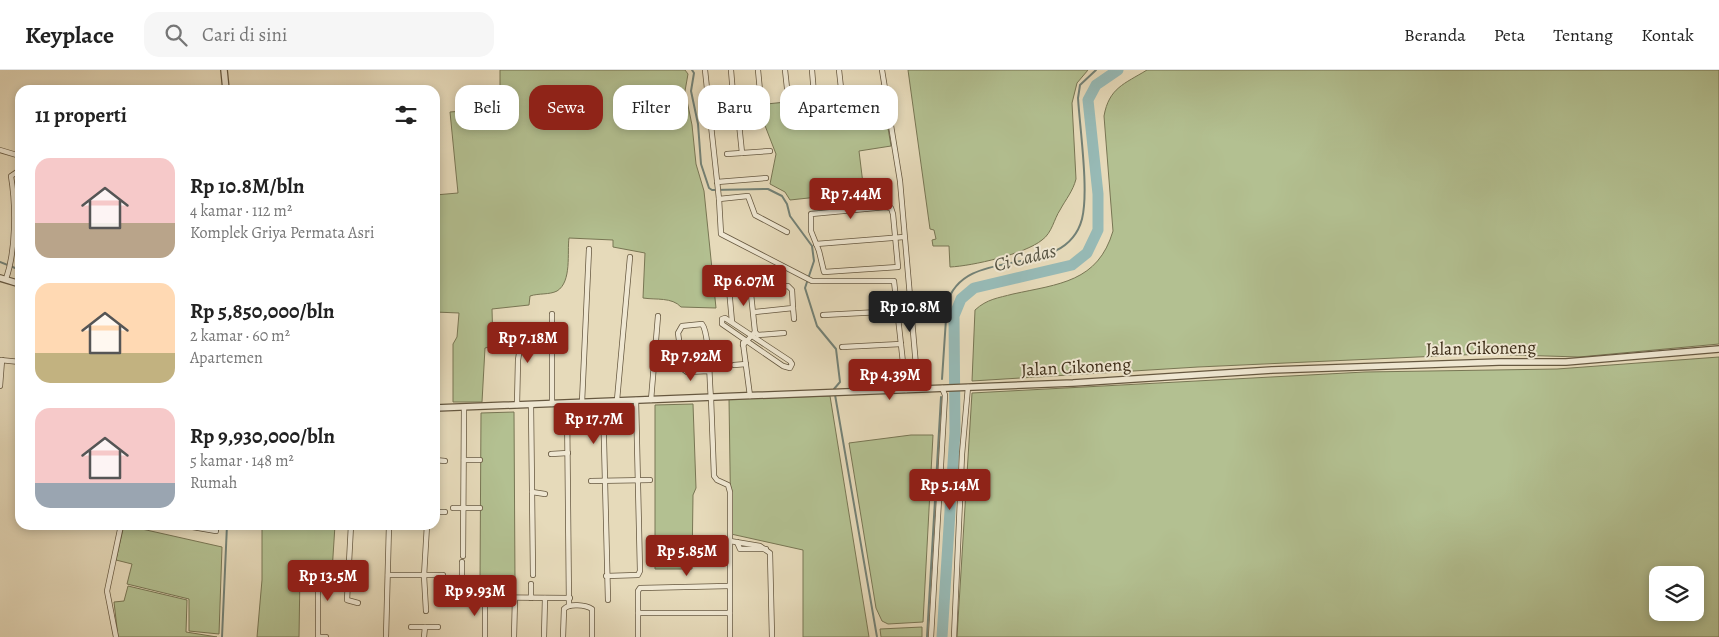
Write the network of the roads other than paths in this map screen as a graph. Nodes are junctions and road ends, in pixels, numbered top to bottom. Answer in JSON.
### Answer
{"nodes":[{"id":1,"x":224,"y":70,"type":"edge"},
{"id":2,"x":705,"y":70,"type":"edge"},
{"id":3,"x":731,"y":70,"type":"edge"},
{"id":4,"x":758,"y":70,"type":"edge"},
{"id":5,"x":785,"y":70,"type":"edge"},
{"id":6,"x":812,"y":70,"type":"edge"},
{"id":7,"x":839,"y":70,"type":"edge"},
{"id":8,"x":882,"y":70,"type":"edge"},
{"id":9,"x":226,"y":85,"type":"edge"},
{"id":10,"x":707,"y":85,"type":"edge"},
{"id":11,"x":733,"y":85,"type":"edge"},
{"id":12,"x":759,"y":85,"type":"edge"},
{"id":13,"x":841,"y":85,"type":"edge"},
{"id":14,"x":884,"y":85,"type":"edge"},
{"id":15,"x":711,"y":130,"type":"edge"},
{"id":16,"x":739,"y":130,"type":"edge"},
{"id":17,"x":892,"y":130,"type":"edge"},
{"id":18,"x":0,"y":150,"type":"edge"},
{"id":19,"x":770,"y":151,"type":"dead end"},
{"id":20,"x":742,"y":153,"type":"junction"},
{"id":21,"x":15,"y":154,"type":"edge"},
{"id":22,"x":727,"y":154,"type":"dead end"},
{"id":23,"x":15,"y":172,"type":"edge"},
{"id":24,"x":766,"y":178,"type":"dead end"},
{"id":25,"x":717,"y":187,"type":"junction"},
{"id":26,"x":719,"y":199,"type":"junction"},
{"id":27,"x":15,"y":202,"type":"edge"},
{"id":28,"x":15,"y":202,"type":"edge"},
{"id":29,"x":787,"y":232,"type":"dead end"},
{"id":30,"x":904,"y":237,"type":"junction"},
{"id":31,"x":896,"y":238,"type":"junction"},
{"id":32,"x":816,"y":244,"type":"junction"},
{"id":33,"x":589,"y":249,"type":"dead end"},
{"id":34,"x":630,"y":257,"type":"dead end"},
{"id":35,"x":3,"y":278,"type":"edge"},
{"id":36,"x":15,"y":282,"type":"edge"},
{"id":37,"x":752,"y":290,"type":"junction"},
{"id":38,"x":793,"y":308,"type":"junction"},
{"id":39,"x":755,"y":312,"type":"junction"},
{"id":40,"x":899,"y":312,"type":"junction"},
{"id":41,"x":552,"y":314,"type":"dead end"},
{"id":42,"x":822,"y":315,"type":"dead end"},
{"id":43,"x":658,"y":316,"type":"dead end"},
{"id":44,"x":794,"y":319,"type":"dead end"},
{"id":45,"x":732,"y":322,"type":"junction"},
{"id":46,"x":532,"y":327,"type":"dead end"},
{"id":47,"x":502,"y":328,"type":"dead end"},
{"id":48,"x":523,"y":328,"type":"junction"},
{"id":49,"x":510,"y":329,"type":"junction"},
{"id":50,"x":742,"y":329,"type":"junction"},
{"id":51,"x":784,"y":333,"type":"dead end"},
{"id":52,"x":753,"y":334,"type":"junction"},
{"id":53,"x":744,"y":338,"type":"junction"},
{"id":54,"x":901,"y":344,"type":"junction"},
{"id":55,"x":520,"y":347,"type":"junction"},
{"id":56,"x":842,"y":347,"type":"dead end"},
{"id":57,"x":1719,"y":349,"type":"edge"},
{"id":58,"x":1,"y":360,"type":"edge"},
{"id":59,"x":15,"y":361,"type":"edge"},
{"id":60,"x":746,"y":364,"type":"junction"},
{"id":61,"x":734,"y":365,"type":"dead end"},
{"id":62,"x":709,"y":371,"type":"junction"},
{"id":63,"x":0,"y":386,"type":"edge"},
{"id":64,"x":945,"y":388,"type":"junction"},
{"id":65,"x":966,"y":388,"type":"junction"},
{"id":66,"x":918,"y":389,"type":"junction"},
{"id":67,"x":906,"y":390,"type":"junction"},
{"id":68,"x":750,"y":396,"type":"junction"},
{"id":69,"x":711,"y":398,"type":"junction"},
{"id":70,"x":617,"y":400,"type":"junction"},
{"id":71,"x":636,"y":400,"type":"junction"},
{"id":72,"x":651,"y":400,"type":"junction"},
{"id":73,"x":582,"y":402,"type":"junction"},
{"id":74,"x":604,"y":402,"type":"junction"},
{"id":75,"x":567,"y":403,"type":"junction"},
{"id":76,"x":552,"y":404,"type":"junction"},
{"id":77,"x":518,"y":405,"type":"junction"},
{"id":78,"x":531,"y":405,"type":"junction"},
{"id":79,"x":440,"y":408,"type":"edge"},
{"id":80,"x":464,"y":408,"type":"junction"},
{"id":81,"x":568,"y":453,"type":"junction"},
{"id":82,"x":551,"y":454,"type":"dead end"},
{"id":83,"x":440,"y":460,"type":"edge"},
{"id":84,"x":464,"y":460,"type":"junction"},
{"id":85,"x":480,"y":460,"type":"dead end"},
{"id":86,"x":445,"y":461,"type":"dead end"},
{"id":87,"x":577,"y":480,"type":"dead end"},
{"id":88,"x":604,"y":480,"type":"junction"},
{"id":89,"x":637,"y":480,"type":"junction"},
{"id":90,"x":650,"y":480,"type":"dead end"},
{"id":91,"x":569,"y":481,"type":"junction"},
{"id":92,"x":591,"y":481,"type":"dead end"},
{"id":93,"x":532,"y":492,"type":"junction"},
{"id":94,"x":545,"y":494,"type":"dead end"},
{"id":95,"x":453,"y":508,"type":"dead end"},
{"id":96,"x":465,"y":508,"type":"junction"},
{"id":97,"x":480,"y":508,"type":"dead end"},
{"id":98,"x":440,"y":512,"type":"edge"},
{"id":99,"x":445,"y":512,"type":"dead end"},
{"id":100,"x":120,"y":530,"type":"edge"},
{"id":101,"x":211,"y":530,"type":"edge"},
{"id":102,"x":351,"y":530,"type":"edge"},
{"id":103,"x":389,"y":530,"type":"edge"},
{"id":104,"x":427,"y":530,"type":"edge"},
{"id":105,"x":216,"y":531,"type":"dead end"},
{"id":106,"x":730,"y":541,"type":"junction"},
{"id":107,"x":696,"y":554,"type":"dead end"},
{"id":108,"x":729,"y":554,"type":"junction"},
{"id":109,"x":388,"y":575,"type":"junction"},
{"id":110,"x":443,"y":575,"type":"dead end"},
{"id":111,"x":533,"y":575,"type":"dead end"},
{"id":112,"x":318,"y":576,"type":"dead end"},
{"id":113,"x":424,"y":576,"type":"junction"},
{"id":114,"x":606,"y":576,"type":"junction"},
{"id":115,"x":531,"y":584,"type":"dead end"},
{"id":116,"x":729,"y":586,"type":"junction"},
{"id":117,"x":485,"y":598,"type":"junction"},
{"id":118,"x":515,"y":598,"type":"junction"},
{"id":119,"x":531,"y":598,"type":"junction"},
{"id":120,"x":545,"y":598,"type":"junction"},
{"id":121,"x":570,"y":598,"type":"junction"},
{"id":122,"x":608,"y":600,"type":"dead end"},
{"id":123,"x":358,"y":603,"type":"dead end"},
{"id":124,"x":569,"y":606,"type":"junction"},
{"id":125,"x":426,"y":611,"type":"dead end"},
{"id":126,"x":638,"y":613,"type":"junction"},
{"id":127,"x":730,"y":613,"type":"junction"},
{"id":128,"x":411,"y":627,"type":"dead end"},
{"id":129,"x":425,"y":627,"type":"junction"},
{"id":130,"x":438,"y":627,"type":"dead end"},
{"id":131,"x":116,"y":637,"type":"edge"},
{"id":132,"x":318,"y":637,"type":"edge"},
{"id":133,"x":326,"y":637,"type":"edge"},
{"id":134,"x":386,"y":637,"type":"edge"},
{"id":135,"x":424,"y":637,"type":"edge"},
{"id":136,"x":484,"y":637,"type":"edge"},
{"id":137,"x":514,"y":637,"type":"edge"},
{"id":138,"x":544,"y":637,"type":"edge"},
{"id":139,"x":563,"y":637,"type":"edge"},
{"id":140,"x":592,"y":637,"type":"edge"},
{"id":141,"x":638,"y":637,"type":"edge"},
{"id":142,"x":730,"y":637,"type":"edge"},
{"id":143,"x":772,"y":637,"type":"edge"},
{"id":144,"x":931,"y":637,"type":"edge"},
{"id":145,"x":954,"y":637,"type":"edge"}],
"edges":[{"from":1,"to":9,"type":"street"},
{"from":2,"to":10,"type":"street"},
{"from":3,"to":11,"type":"street"},
{"from":4,"to":12,"type":"street"},
{"from":5,"to":6,"type":"street"},
{"from":7,"to":13,"type":"street"},
{"from":8,"to":14,"type":"street"},
{"from":15,"to":25,"type":"street"},
{"from":16,"to":20,"type":"street"},
{"from":17,"to":30,"type":"street"},
{"from":18,"to":21,"type":"street"},
{"from":19,"to":20,"type":"street"},
{"from":20,"to":22,"type":"street"},
{"from":23,"to":27,"type":"street"},
{"from":24,"to":25,"type":"street"},
{"from":25,"to":26,"type":"street"},
{"from":26,"to":29,"type":"street"},
{"from":26,"to":40,"type":"street"},
{"from":28,"to":35,"type":"street"},
{"from":30,"to":31,"type":"street"},
{"from":30,"to":66,"type":"street"},
{"from":31,"to":32,"type":"street"},
{"from":31,"to":32,"type":"street"},
{"from":31,"to":32,"type":"street"},
{"from":33,"to":73,"type":"street"},
{"from":34,"to":70,"type":"street"},
{"from":35,"to":36,"type":"street"},
{"from":37,"to":38,"type":"street"},
{"from":37,"to":39,"type":"street"},
{"from":37,"to":45,"type":"street"},
{"from":38,"to":39,"type":"street"},
{"from":38,"to":44,"type":"street"},
{"from":39,"to":52,"type":"street"},
{"from":40,"to":42,"type":"street"},
{"from":40,"to":54,"type":"street"},
{"from":41,"to":76,"type":"street"},
{"from":43,"to":72,"type":"street"},
{"from":45,"to":50,"type":"street"},
{"from":45,"to":53,"type":"street"},
{"from":46,"to":48,"type":"street"},
{"from":47,"to":49,"type":"street"},
{"from":48,"to":49,"type":"street"},
{"from":48,"to":55,"type":"street"},
{"from":49,"to":55,"type":"street"},
{"from":50,"to":52,"type":"street"},
{"from":50,"to":53,"type":"street"},
{"from":51,"to":52,"type":"street"},
{"from":52,"to":53,"type":"street"},
{"from":52,"to":53,"type":"street"},
{"from":53,"to":60,"type":"street"},
{"from":54,"to":56,"type":"street"},
{"from":54,"to":67,"type":"street"},
{"from":55,"to":77,"type":"street"},
{"from":57,"to":65,"type":"street","name":"Jalan Cikoneng"},
{"from":58,"to":59,"type":"street"},
{"from":58,"to":63,"type":"street"},
{"from":60,"to":61,"type":"street"},
{"from":60,"to":68,"type":"street"},
{"from":62,"to":62,"type":"street"},
{"from":62,"to":69,"type":"street"},
{"from":64,"to":65,"type":"street","name":"Jalan Cikoneng"},
{"from":64,"to":66,"type":"street","name":"Jalan Cikoneng"},
{"from":64,"to":144,"type":"street"},
{"from":65,"to":145,"type":"street"},
{"from":66,"to":67,"type":"street","name":"Jalan Cikoneng"},
{"from":67,"to":68,"type":"street","name":"Jalan Cikoneng"},
{"from":68,"to":69,"type":"street","name":"Jalan Cikoneng"},
{"from":69,"to":72,"type":"street","name":"Jalan Cikoneng"},
{"from":69,"to":106,"type":"street"},
{"from":70,"to":71,"type":"street","name":"Jalan Cikoneng"},
{"from":70,"to":74,"type":"street","name":"Jalan Cikoneng"},
{"from":71,"to":72,"type":"street","name":"Jalan Cikoneng"},
{"from":71,"to":89,"type":"street"},
{"from":73,"to":74,"type":"street","name":"Jalan Cikoneng"},
{"from":73,"to":75,"type":"street","name":"Jalan Cikoneng"},
{"from":74,"to":88,"type":"street"},
{"from":75,"to":76,"type":"street","name":"Jalan Cikoneng"},
{"from":75,"to":81,"type":"street"},
{"from":76,"to":78,"type":"street","name":"Jalan Cikoneng"},
{"from":77,"to":78,"type":"street","name":"Jalan Cikoneng"},
{"from":77,"to":80,"type":"street","name":"Jalan Cikoneng"},
{"from":78,"to":93,"type":"street"},
{"from":79,"to":80,"type":"street","name":"Jalan Cikoneng"},
{"from":80,"to":84,"type":"street"},
{"from":81,"to":82,"type":"street"},
{"from":81,"to":91,"type":"street"},
{"from":83,"to":86,"type":"street"},
{"from":84,"to":85,"type":"street"},
{"from":84,"to":96,"type":"street"},
{"from":87,"to":91,"type":"street"},
{"from":88,"to":89,"type":"street"},
{"from":88,"to":92,"type":"street"},
{"from":88,"to":114,"type":"street"},
{"from":89,"to":90,"type":"street"},
{"from":89,"to":114,"type":"street"},
{"from":91,"to":121,"type":"street"},
{"from":93,"to":94,"type":"street"},
{"from":93,"to":111,"type":"street"},
{"from":95,"to":96,"type":"street"},
{"from":96,"to":97,"type":"street"},
{"from":96,"to":117,"type":"street"},
{"from":98,"to":99,"type":"street"},
{"from":100,"to":131,"type":"street"},
{"from":101,"to":105,"type":"street"},
{"from":102,"to":123,"type":"street"},
{"from":103,"to":109,"type":"street"},
{"from":104,"to":113,"type":"street"},
{"from":106,"to":108,"type":"street"},
{"from":106,"to":143,"type":"street"},
{"from":107,"to":108,"type":"street"},
{"from":108,"to":116,"type":"street"},
{"from":109,"to":113,"type":"street"},
{"from":109,"to":134,"type":"street"},
{"from":110,"to":113,"type":"street"},
{"from":112,"to":132,"type":"street"},
{"from":113,"to":125,"type":"street"},
{"from":114,"to":122,"type":"street"},
{"from":115,"to":119,"type":"street"},
{"from":116,"to":126,"type":"street"},
{"from":116,"to":127,"type":"street"},
{"from":117,"to":118,"type":"street"},
{"from":117,"to":136,"type":"street"},
{"from":118,"to":119,"type":"street"},
{"from":118,"to":137,"type":"street"},
{"from":119,"to":120,"type":"street"},
{"from":120,"to":121,"type":"street"},
{"from":120,"to":138,"type":"street"},
{"from":121,"to":124,"type":"street"},
{"from":124,"to":139,"type":"street"},
{"from":124,"to":140,"type":"street"},
{"from":126,"to":127,"type":"street"},
{"from":126,"to":141,"type":"street"},
{"from":127,"to":142,"type":"street"},
{"from":128,"to":129,"type":"street"},
{"from":129,"to":130,"type":"street"},
{"from":129,"to":135,"type":"street"},
{"from":132,"to":133,"type":"street"}]}
